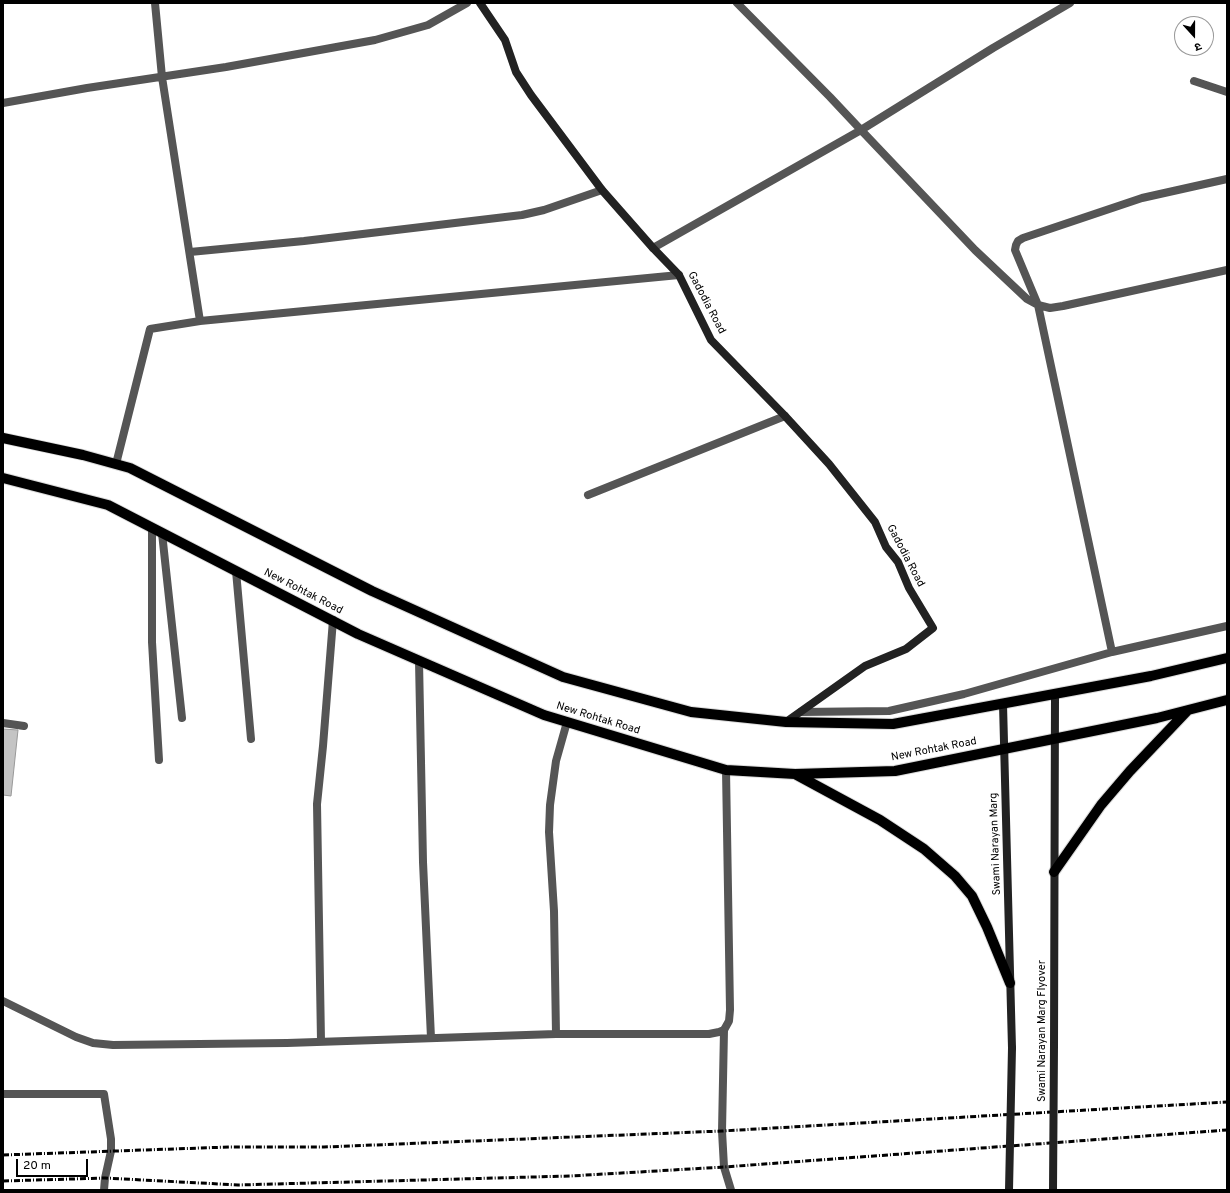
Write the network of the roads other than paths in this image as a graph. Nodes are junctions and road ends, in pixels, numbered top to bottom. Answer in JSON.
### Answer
{"nodes":[{"id":1,"x":155,"y":3,"type":"edge"},
{"id":2,"x":467,"y":3,"type":"edge"},
{"id":3,"x":480,"y":3,"type":"edge"},
{"id":4,"x":737,"y":3,"type":"edge"},
{"id":5,"x":1070,"y":3,"type":"edge"},
{"id":6,"x":162,"y":77,"type":"junction"},
{"id":7,"x":1194,"y":81,"type":"dead end"},
{"id":8,"x":1227,"y":92,"type":"edge"},
{"id":9,"x":3,"y":103,"type":"edge"},
{"id":10,"x":861,"y":130,"type":"junction"},
{"id":11,"x":1227,"y":179,"type":"edge"},
{"id":12,"x":602,"y":190,"type":"junction"},
{"id":13,"x":653,"y":248,"type":"junction"},
{"id":14,"x":190,"y":252,"type":"junction"},
{"id":15,"x":1227,"y":270,"type":"edge"},
{"id":16,"x":679,"y":275,"type":"junction"},
{"id":17,"x":1038,"y":305,"type":"junction"},
{"id":18,"x":200,"y":321,"type":"junction"},
{"id":19,"x":786,"y":416,"type":"junction"},
{"id":20,"x":3,"y":438,"type":"edge"},
{"id":21,"x":116,"y":464,"type":"junction"},
{"id":22,"x":3,"y":478,"type":"edge"},
{"id":23,"x":588,"y":495,"type":"dead end"},
{"id":24,"x":152,"y":528,"type":"junction"},
{"id":25,"x":162,"y":533,"type":"junction"},
{"id":26,"x":236,"y":571,"type":"junction"},
{"id":27,"x":333,"y":620,"type":"junction"},
{"id":28,"x":1227,"y":626,"type":"edge"},
{"id":29,"x":1112,"y":652,"type":"junction"},
{"id":30,"x":1227,"y":658,"type":"edge"},
{"id":31,"x":420,"y":661,"type":"junction"},
{"id":32,"x":1055,"y":694,"type":"junction"},
{"id":33,"x":1227,"y":700,"type":"edge"},
{"id":34,"x":1003,"y":704,"type":"junction"},
{"id":35,"x":1188,"y":710,"type":"junction"},
{"id":36,"x":801,"y":712,"type":"junction"},
{"id":37,"x":182,"y":718,"type":"dead end"},
{"id":38,"x":568,"y":722,"type":"junction"},
{"id":39,"x":786,"y":722,"type":"junction"},
{"id":40,"x":3,"y":723,"type":"edge"},
{"id":41,"x":24,"y":726,"type":"dead end"},
{"id":42,"x":251,"y":739,"type":"dead end"},
{"id":43,"x":1054,"y":739,"type":"junction"},
{"id":44,"x":1004,"y":749,"type":"junction"},
{"id":45,"x":159,"y":760,"type":"dead end"},
{"id":46,"x":726,"y":770,"type":"junction"},
{"id":47,"x":795,"y":774,"type":"junction"},
{"id":48,"x":1054,"y":872,"type":"junction"},
{"id":49,"x":1010,"y":983,"type":"junction"},
{"id":50,"x":3,"y":1001,"type":"edge"},
{"id":51,"x":724,"y":1030,"type":"junction"},
{"id":52,"x":556,"y":1034,"type":"junction"},
{"id":53,"x":431,"y":1038,"type":"junction"},
{"id":54,"x":321,"y":1042,"type":"junction"},
{"id":55,"x":3,"y":1094,"type":"edge"},
{"id":56,"x":104,"y":1190,"type":"edge"},
{"id":57,"x":731,"y":1190,"type":"edge"},
{"id":58,"x":1009,"y":1190,"type":"edge"},
{"id":59,"x":1053,"y":1190,"type":"edge"}],
"edges":[{"from":1,"to":6,"type":"street"},
{"from":2,"to":6,"type":"street"},
{"from":3,"to":12,"type":"main road","name":"Gadodia Road"},
{"from":4,"to":10,"type":"street"},
{"from":5,"to":10,"type":"street"},
{"from":6,"to":9,"type":"street"},
{"from":6,"to":14,"type":"street"},
{"from":7,"to":8,"type":"street"},
{"from":10,"to":13,"type":"street"},
{"from":10,"to":17,"type":"street"},
{"from":11,"to":17,"type":"street"},
{"from":12,"to":13,"type":"main road","name":"Gadodia Road"},
{"from":12,"to":14,"type":"street"},
{"from":13,"to":16,"type":"main road","name":"Gadodia Road"},
{"from":14,"to":18,"type":"street"},
{"from":15,"to":17,"type":"street"},
{"from":16,"to":18,"type":"street"},
{"from":16,"to":19,"type":"main road","name":"Gadodia Road"},
{"from":17,"to":29,"type":"street"},
{"from":18,"to":21,"type":"street"},
{"from":19,"to":23,"type":"street"},
{"from":19,"to":36,"type":"main road","name":"Gadodia Road"},
{"from":20,"to":21,"type":"main road"},
{"from":21,"to":39,"type":"main road"},
{"from":22,"to":24,"type":"main road","name":"New Rohtak Road"},
{"from":24,"to":25,"type":"main road","name":"New Rohtak Road"},
{"from":24,"to":45,"type":"street"},
{"from":25,"to":26,"type":"main road","name":"New Rohtak Road"},
{"from":25,"to":37,"type":"street"},
{"from":26,"to":27,"type":"main road","name":"New Rohtak Road"},
{"from":26,"to":42,"type":"street"},
{"from":27,"to":31,"type":"main road","name":"New Rohtak Road"},
{"from":27,"to":54,"type":"street"},
{"from":28,"to":29,"type":"street"},
{"from":29,"to":36,"type":"street"},
{"from":30,"to":32,"type":"main road"},
{"from":31,"to":38,"type":"main road","name":"New Rohtak Road"},
{"from":31,"to":53,"type":"street"},
{"from":32,"to":34,"type":"main road"},
{"from":32,"to":43,"type":"main road"},
{"from":33,"to":35,"type":"main road","name":"New Rohtak Road"},
{"from":34,"to":39,"type":"main road"},
{"from":34,"to":44,"type":"main road","name":"Swami Narayan Marg"},
{"from":35,"to":43,"type":"main road","name":"New Rohtak Road"},
{"from":35,"to":48,"type":"main road"},
{"from":36,"to":39,"type":"main road"},
{"from":38,"to":46,"type":"main road","name":"New Rohtak Road"},
{"from":38,"to":52,"type":"street"},
{"from":40,"to":41,"type":"street"},
{"from":43,"to":44,"type":"main road","name":"New Rohtak Road"},
{"from":43,"to":48,"type":"main road"},
{"from":44,"to":47,"type":"main road","name":"New Rohtak Road"},
{"from":44,"to":49,"type":"main road","name":"Swami Narayan Marg"},
{"from":46,"to":47,"type":"main road","name":"New Rohtak Road"},
{"from":46,"to":51,"type":"street"},
{"from":47,"to":49,"type":"main road"},
{"from":48,"to":59,"type":"main road","name":"Swami Narayan Marg Flyover","bridge":true},
{"from":49,"to":58,"type":"main road","bridge":true},
{"from":50,"to":54,"type":"street"},
{"from":51,"to":52,"type":"street"},
{"from":51,"to":57,"type":"street"},
{"from":52,"to":53,"type":"street"},
{"from":53,"to":54,"type":"street"},
{"from":55,"to":56,"type":"street"}]}
